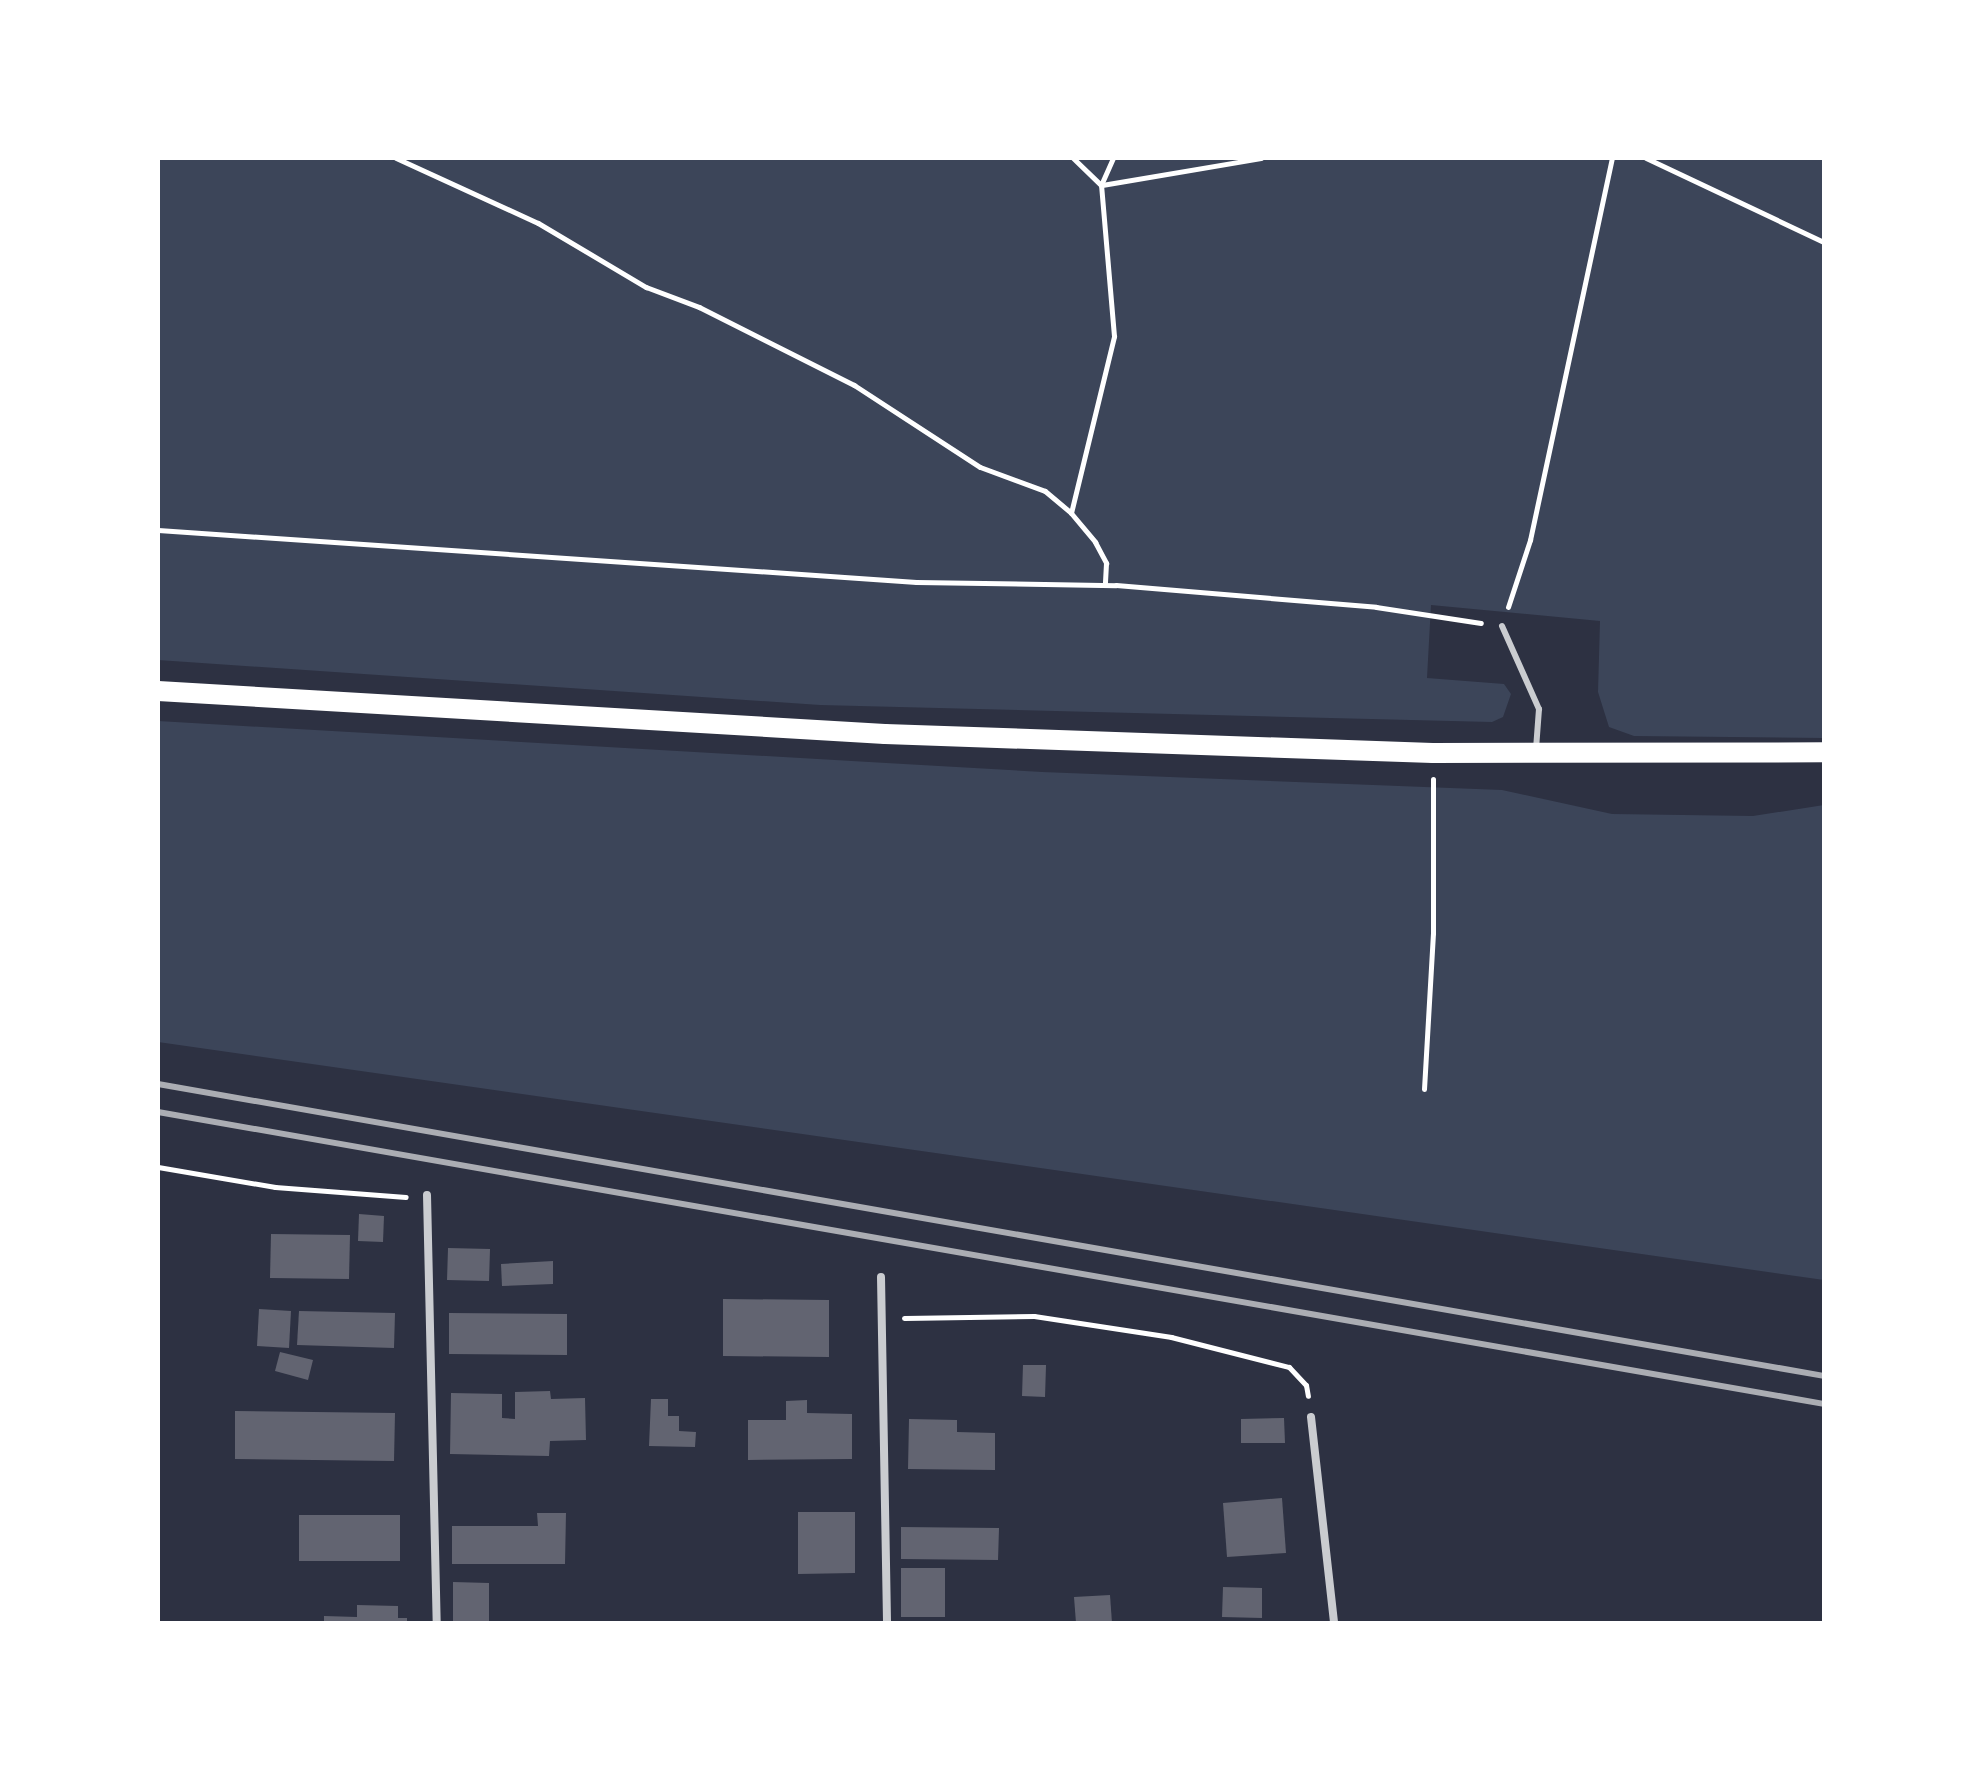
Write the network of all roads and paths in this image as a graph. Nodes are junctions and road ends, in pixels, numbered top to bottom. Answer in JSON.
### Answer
{"nodes":[{"id":1,"x":396,"y":158,"type":"edge"},
{"id":2,"x":1073,"y":158,"type":"edge"},
{"id":3,"x":1113,"y":158,"type":"edge"},
{"id":4,"x":1261,"y":158,"type":"edge"},
{"id":5,"x":1612,"y":158,"type":"edge"},
{"id":6,"x":1646,"y":158,"type":"edge"},
{"id":7,"x":1101,"y":185,"type":"junction"},
{"id":8,"x":1824,"y":242,"type":"edge"},
{"id":9,"x":1071,"y":513,"type":"junction"},
{"id":10,"x":158,"y":530,"type":"edge"},
{"id":11,"x":1105,"y":584,"type":"junction"},
{"id":12,"x":1502,"y":626,"type":"junction"},
{"id":13,"x":158,"y":691,"type":"edge"},
{"id":14,"x":1536,"y":752,"type":"junction"},
{"id":15,"x":1824,"y":752,"type":"edge"},
{"id":16,"x":1433,"y":753,"type":"junction"},
{"id":17,"x":1424,"y":1089,"type":"dead end"},
{"id":18,"x":158,"y":1167,"type":"edge"},
{"id":19,"x":427,"y":1195,"type":"dead end"},
{"id":20,"x":427,"y":1209,"type":"junction"},
{"id":21,"x":881,"y":1277,"type":"dead end"},
{"id":22,"x":882,"y":1319,"type":"junction"},
{"id":23,"x":1311,"y":1417,"type":"joint"},
{"id":24,"x":437,"y":1623,"type":"edge"},
{"id":25,"x":887,"y":1623,"type":"edge"},
{"id":26,"x":1334,"y":1623,"type":"edge"}],
"edges":[{"from":1,"to":9,"type":"path"},
{"from":2,"to":7,"type":"path"},
{"from":3,"to":7,"type":"path"},
{"from":4,"to":7,"type":"path"},
{"from":5,"to":12,"type":"path"},
{"from":6,"to":8,"type":"path"},
{"from":7,"to":9,"type":"path"},
{"from":9,"to":11,"type":"path"},
{"from":10,"to":11,"type":"path"},
{"from":11,"to":12,"type":"path"},
{"from":12,"to":14,"type":"lane"},
{"from":13,"to":16,"type":"main road"},
{"from":14,"to":15,"type":"main road"},
{"from":14,"to":16,"type":"main road"},
{"from":16,"to":17,"type":"path"},
{"from":18,"to":20,"type":"path"},
{"from":19,"to":20,"type":"street"},
{"from":20,"to":24,"type":"street"},
{"from":21,"to":22,"type":"street"},
{"from":22,"to":23,"type":"path"},
{"from":22,"to":25,"type":"street"},
{"from":23,"to":26,"type":"street"}]}
